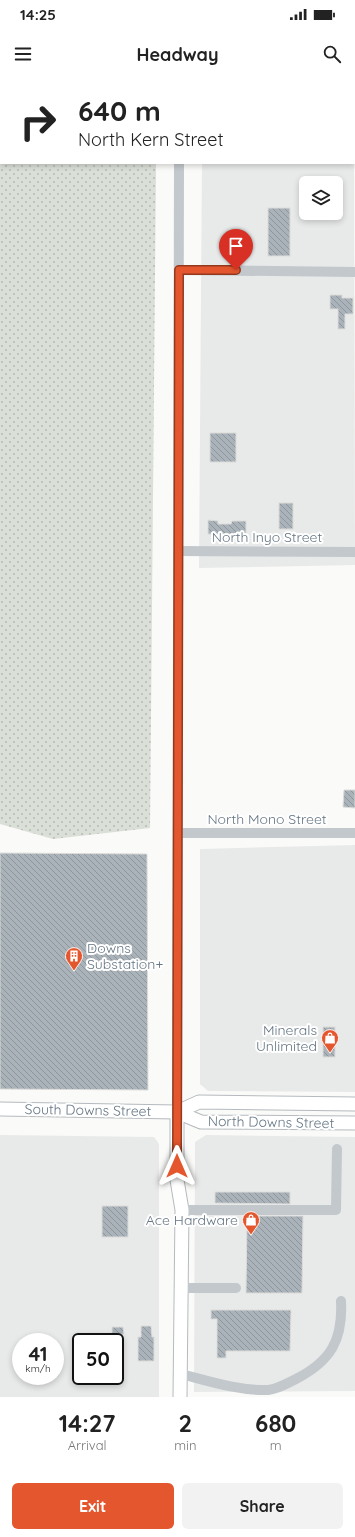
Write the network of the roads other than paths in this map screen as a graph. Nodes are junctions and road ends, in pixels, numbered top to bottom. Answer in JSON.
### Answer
{"nodes":[{"id":1,"x":179,"y":164,"type":"edge"},
{"id":2,"x":179,"y":270,"type":"junction"},
{"id":3,"x":355,"y":272,"type":"edge"},
{"id":4,"x":179,"y":551,"type":"junction"},
{"id":5,"x":355,"y":552,"type":"edge"},
{"id":6,"x":179,"y":833,"type":"junction"},
{"id":7,"x":355,"y":833,"type":"edge"},
{"id":8,"x":355,"y":1104,"type":"edge"},
{"id":9,"x":0,"y":1109,"type":"edge"},
{"id":10,"x":177,"y":1112,"type":"junction"},
{"id":11,"x":355,"y":1123,"type":"edge"},
{"id":12,"x":337,"y":1149,"type":"dead end"},
{"id":13,"x":182,"y":1210,"type":"junction"},
{"id":14,"x":182,"y":1288,"type":"junction"},
{"id":15,"x":236,"y":1288,"type":"dead end"},
{"id":16,"x":341,"y":1301,"type":"dead end"},
{"id":17,"x":181,"y":1374,"type":"junction"},
{"id":18,"x":180,"y":1397,"type":"edge"}],
"edges":[{"from":1,"to":2,"type":"street"},
{"from":2,"to":3,"type":"street"},
{"from":2,"to":4,"type":"street"},
{"from":4,"to":5,"type":"street","name":"North Inyo Street"},
{"from":4,"to":6,"type":"street"},
{"from":6,"to":7,"type":"street","name":"North Mono Street"},
{"from":6,"to":10,"type":"street"},
{"from":8,"to":10,"type":"main road","name":"North Downs Street"},
{"from":9,"to":10,"type":"main road","name":"South Downs Street"},
{"from":10,"to":11,"type":"main road","name":"North Downs Street"},
{"from":10,"to":13,"type":"main road"},
{"from":12,"to":13,"type":"street"},
{"from":13,"to":14,"type":"main road"},
{"from":14,"to":15,"type":"street"},
{"from":14,"to":17,"type":"main road"},
{"from":16,"to":17,"type":"street"},
{"from":17,"to":18,"type":"main road"}]}
